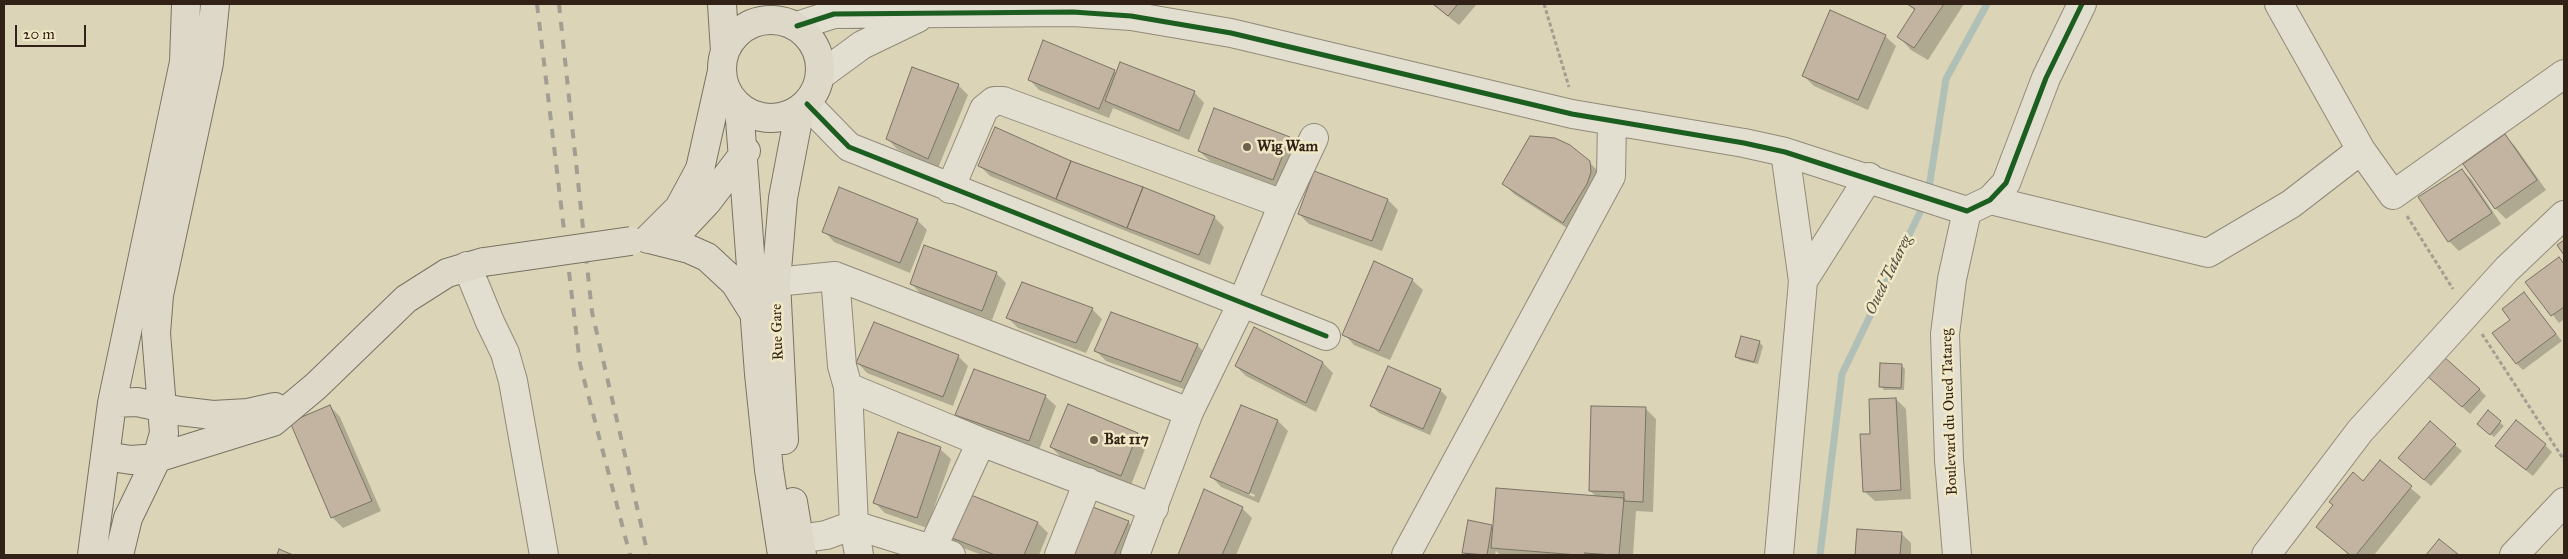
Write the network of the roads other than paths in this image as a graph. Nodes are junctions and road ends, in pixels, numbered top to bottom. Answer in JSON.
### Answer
{"nodes":[{"id":1,"x":186,"y":4,"type":"edge"},
{"id":2,"x":215,"y":4,"type":"edge"},
{"id":3,"x":722,"y":4,"type":"edge"},
{"id":4,"x":2082,"y":4,"type":"edge"},
{"id":5,"x":2279,"y":4,"type":"edge"},
{"id":6,"x":998,"y":8,"type":"edge"},
{"id":7,"x":927,"y":14,"type":"junction"},
{"id":8,"x":788,"y":17,"type":"edge"},
{"id":9,"x":723,"y":61,"type":"junction"},
{"id":10,"x":2564,"y":74,"type":"edge"},
{"id":11,"x":821,"y":76,"type":"junction"},
{"id":12,"x":739,"y":106,"type":"junction"},
{"id":13,"x":803,"y":106,"type":"junction"},
{"id":14,"x":766,"y":118,"type":"junction"},
{"id":15,"x":1612,"y":121,"type":"junction"},
{"id":16,"x":1314,"y":138,"type":"dead end"},
{"id":17,"x":2361,"y":150,"type":"junction"},
{"id":18,"x":1785,"y":152,"type":"junction"},
{"id":19,"x":742,"y":158,"type":"junction"},
{"id":20,"x":1881,"y":182,"type":"junction"},
{"id":21,"x":950,"y":189,"type":"junction"},
{"id":22,"x":1282,"y":204,"type":"junction"},
{"id":23,"x":1979,"y":205,"type":"junction"},
{"id":24,"x":2564,"y":215,"type":"edge"},
{"id":25,"x":649,"y":241,"type":"junction"},
{"id":26,"x":476,"y":264,"type":"junction"},
{"id":27,"x":835,"y":276,"type":"junction"},
{"id":28,"x":1804,"y":281,"type":"junction"},
{"id":29,"x":776,"y":282,"type":"junction"},
{"id":30,"x":1242,"y":303,"type":"junction"},
{"id":31,"x":755,"y":316,"type":"junction"},
{"id":32,"x":1326,"y":336,"type":"dead end"},
{"id":33,"x":848,"y":387,"type":"junction"},
{"id":34,"x":296,"y":402,"type":"junction"},
{"id":35,"x":112,"y":403,"type":"junction"},
{"id":36,"x":162,"y":407,"type":"junction"},
{"id":37,"x":1189,"y":412,"type":"junction"},
{"id":38,"x":981,"y":442,"type":"junction"},
{"id":39,"x":105,"y":456,"type":"junction"},
{"id":40,"x":157,"y":458,"type":"junction"},
{"id":41,"x":1088,"y":482,"type":"junction"},
{"id":42,"x":2564,"y":502,"type":"edge"},
{"id":43,"x":1154,"y":508,"type":"junction"},
{"id":44,"x":854,"y":525,"type":"junction"},
{"id":45,"x":794,"y":550,"type":"edge"},
{"id":46,"x":941,"y":552,"type":"edge"},
{"id":47,"x":92,"y":555,"type":"edge"},
{"id":48,"x":119,"y":555,"type":"edge"},
{"id":49,"x":544,"y":555,"type":"edge"},
{"id":50,"x":860,"y":555,"type":"edge"},
{"id":51,"x":1059,"y":555,"type":"edge"},
{"id":52,"x":1135,"y":555,"type":"edge"},
{"id":53,"x":1406,"y":555,"type":"edge"},
{"id":54,"x":1779,"y":555,"type":"edge"},
{"id":55,"x":1957,"y":555,"type":"edge"},
{"id":56,"x":2266,"y":555,"type":"edge"},
{"id":57,"x":2514,"y":555,"type":"edge"}],
"edges":[{"from":1,"to":35,"type":"main road"},
{"from":2,"to":36,"type":"main road"},
{"from":3,"to":9,"type":"main road"},
{"from":4,"to":23,"type":"street","name":"Boulevard du Oued Tatareg"},
{"from":5,"to":17,"type":"street"},
{"from":6,"to":7,"type":"street"},
{"from":6,"to":15,"type":"street"},
{"from":7,"to":8,"type":"street"},
{"from":7,"to":11,"type":"street"},
{"from":8,"to":9,"type":"main road"},
{"from":8,"to":11,"type":"main road"},
{"from":9,"to":12,"type":"main road"},
{"from":9,"to":25,"type":"main road"},
{"from":10,"to":17,"type":"street"},
{"from":11,"to":13,"type":"main road"},
{"from":12,"to":14,"type":"main road"},
{"from":12,"to":19,"type":"main road","name":"Rue Gare"},
{"from":13,"to":14,"type":"main road"},
{"from":13,"to":21,"type":"street"},
{"from":13,"to":29,"type":"main road","name":"Rue Gare"},
{"from":14,"to":19,"type":"main road"},
{"from":15,"to":18,"type":"street"},
{"from":15,"to":53,"type":"street"},
{"from":16,"to":22,"type":"street"},
{"from":17,"to":23,"type":"street"},
{"from":18,"to":20,"type":"street"},
{"from":18,"to":28,"type":"street"},
{"from":19,"to":25,"type":"main road"},
{"from":19,"to":31,"type":"main road","name":"Rue Gare"},
{"from":20,"to":23,"type":"street"},
{"from":20,"to":28,"type":"street"},
{"from":21,"to":22,"type":"street"},
{"from":21,"to":30,"type":"street"},
{"from":22,"to":30,"type":"street"},
{"from":23,"to":55,"type":"street","name":"Boulevard du Oued Tatareg"},
{"from":24,"to":56,"type":"street"},
{"from":25,"to":26,"type":"main road","bridge":true},
{"from":25,"to":31,"type":"main road"},
{"from":26,"to":34,"type":"main road"},
{"from":26,"to":49,"type":"street"},
{"from":27,"to":29,"type":"street"},
{"from":27,"to":33,"type":"street"},
{"from":27,"to":37,"type":"street"},
{"from":28,"to":54,"type":"street"},
{"from":29,"to":45,"type":"main road","name":"Rue Gare"},
{"from":30,"to":32,"type":"street"},
{"from":30,"to":37,"type":"street"},
{"from":31,"to":45,"type":"main road","name":"Rue Gare"},
{"from":33,"to":38,"type":"street"},
{"from":33,"to":44,"type":"street"},
{"from":34,"to":36,"type":"main road"},
{"from":34,"to":40,"type":"main road"},
{"from":35,"to":36,"type":"main road"},
{"from":35,"to":39,"type":"main road"},
{"from":36,"to":40,"type":"main road"},
{"from":37,"to":43,"type":"street"},
{"from":38,"to":41,"type":"street"},
{"from":38,"to":46,"type":"street"},
{"from":39,"to":40,"type":"main road"},
{"from":39,"to":47,"type":"main road"},
{"from":40,"to":48,"type":"main road"},
{"from":41,"to":43,"type":"street"},
{"from":41,"to":51,"type":"street"},
{"from":42,"to":57,"type":"street"},
{"from":43,"to":52,"type":"street"},
{"from":44,"to":45,"type":"street"},
{"from":44,"to":46,"type":"street"},
{"from":44,"to":50,"type":"street"}]}
